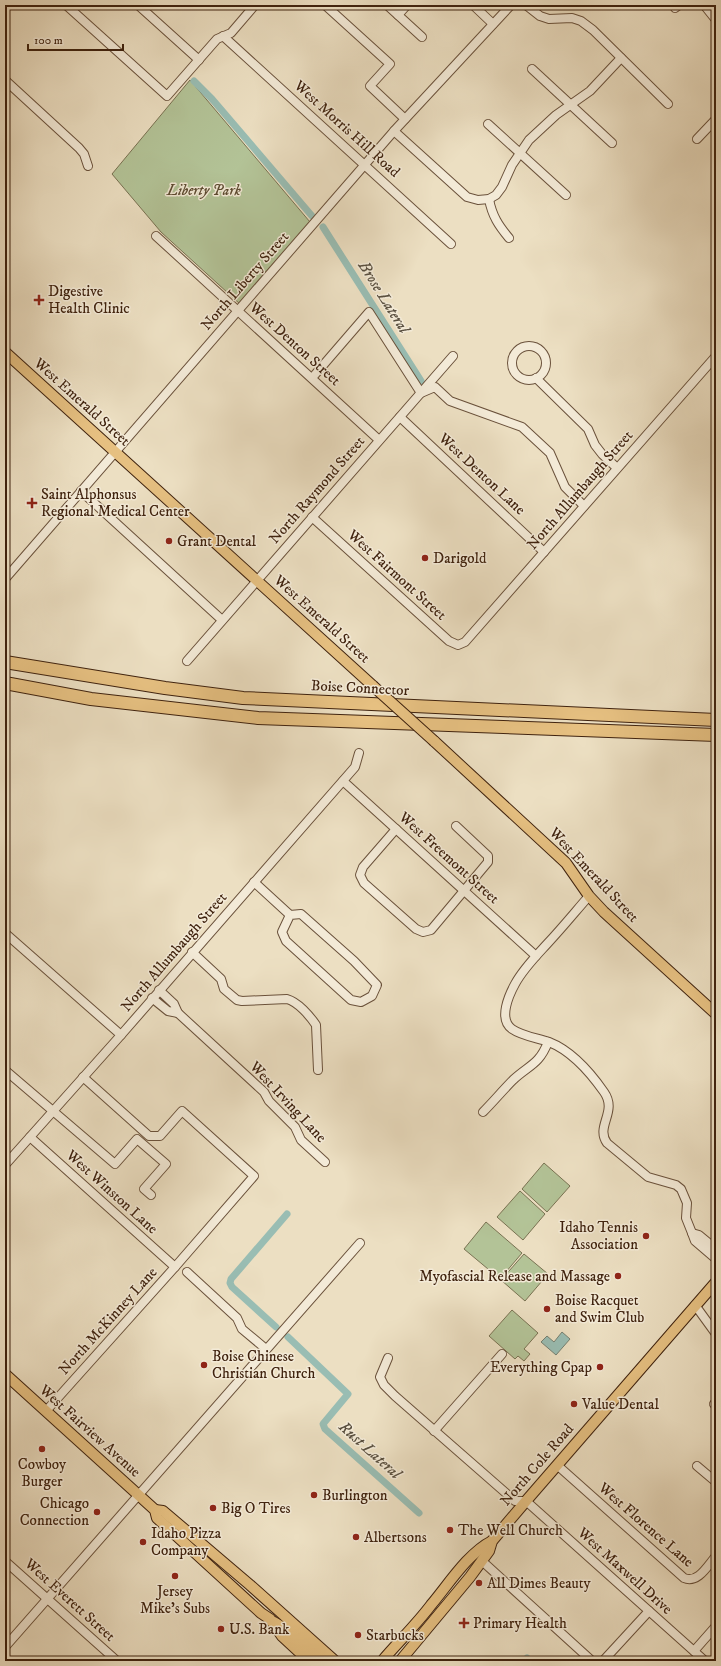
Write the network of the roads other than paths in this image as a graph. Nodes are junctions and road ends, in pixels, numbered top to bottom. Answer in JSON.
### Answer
{"nodes":[{"id":1,"x":66,"y":5,"type":"edge"},
{"id":2,"x":138,"y":5,"type":"edge"},
{"id":3,"x":255,"y":5,"type":"edge"},
{"id":4,"x":325,"y":5,"type":"edge"},
{"id":5,"x":387,"y":5,"type":"edge"},
{"id":6,"x":407,"y":5,"type":"edge"},
{"id":7,"x":473,"y":5,"type":"edge"},
{"id":8,"x":511,"y":5,"type":"edge"},
{"id":9,"x":526,"y":5,"type":"edge"},
{"id":10,"x":704,"y":5,"type":"edge"},
{"id":11,"x":398,"y":15,"type":"junction"},
{"id":12,"x":716,"y":20,"type":"edge"},
{"id":13,"x":493,"y":24,"type":"junction"},
{"id":14,"x":223,"y":36,"type":"junction"},
{"id":15,"x":422,"y":37,"type":"dead end"},
{"id":16,"x":621,"y":58,"type":"junction"},
{"id":17,"x":198,"y":60,"type":"junction"},
{"id":18,"x":532,"y":69,"type":"dead end"},
{"id":19,"x":5,"y":80,"type":"edge"},
{"id":20,"x":668,"y":104,"type":"dead end"},
{"id":21,"x":571,"y":105,"type":"junction"},
{"id":22,"x":405,"y":119,"type":"junction"},
{"id":23,"x":716,"y":120,"type":"edge"},
{"id":24,"x":488,"y":124,"type":"dead end"},
{"id":25,"x":394,"y":131,"type":"junction"},
{"id":26,"x":697,"y":139,"type":"dead end"},
{"id":27,"x":612,"y":143,"type":"dead end"},
{"id":28,"x":520,"y":153,"type":"junction"},
{"id":29,"x":365,"y":164,"type":"junction"},
{"id":30,"x":88,"y":166,"type":"dead end"},
{"id":31,"x":566,"y":195,"type":"dead end"},
{"id":32,"x":489,"y":200,"type":"junction"},
{"id":33,"x":156,"y":236,"type":"dead end"},
{"id":34,"x":509,"y":238,"type":"dead end"},
{"id":35,"x":451,"y":244,"type":"dead end"},
{"id":36,"x":238,"y":311,"type":"junction"},
{"id":37,"x":5,"y":352,"type":"edge"},
{"id":38,"x":453,"y":356,"type":"dead end"},
{"id":39,"x":716,"y":356,"type":"edge"},
{"id":40,"x":312,"y":378,"type":"junction"},
{"id":41,"x":536,"y":378,"type":"junction"},
{"id":42,"x":421,"y":392,"type":"junction"},
{"id":43,"x":400,"y":417,"type":"junction"},
{"id":44,"x":380,"y":440,"type":"junction"},
{"id":45,"x":115,"y":452,"type":"junction"},
{"id":46,"x":617,"y":468,"type":"junction"},
{"id":47,"x":81,"y":491,"type":"junction"},
{"id":48,"x":584,"y":506,"type":"junction"},
{"id":49,"x":312,"y":517,"type":"junction"},
{"id":50,"x":544,"y":552,"type":"junction"},
{"id":51,"x":5,"y":579,"type":"edge"},
{"id":52,"x":257,"y":581,"type":"junction"},
{"id":53,"x":222,"y":620,"type":"junction"},
{"id":54,"x":465,"y":642,"type":"joint"},
{"id":55,"x":187,"y":661,"type":"dead end"},
{"id":56,"x":5,"y":662,"type":"edge"},
{"id":57,"x":5,"y":683,"type":"edge"},
{"id":58,"x":716,"y":720,"type":"edge"},
{"id":59,"x":645,"y":732,"type":"junction"},
{"id":60,"x":716,"y":735,"type":"edge"},
{"id":61,"x":716,"y":742,"type":"edge"},
{"id":62,"x":359,"y":753,"type":"dead end"},
{"id":63,"x":343,"y":781,"type":"junction"},
{"id":64,"x":456,"y":826,"type":"dead end"},
{"id":65,"x":396,"y":829,"type":"junction"},
{"id":66,"x":254,"y":882,"type":"junction"},
{"id":67,"x":464,"y":890,"type":"junction"},
{"id":68,"x":589,"y":896,"type":"junction"},
{"id":69,"x":290,"y":915,"type":"junction"},
{"id":70,"x":5,"y":933,"type":"edge"},
{"id":71,"x":192,"y":952,"type":"junction"},
{"id":72,"x":536,"y":956,"type":"junction"},
{"id":73,"x":159,"y":990,"type":"junction"},
{"id":74,"x":152,"y":998,"type":"junction"},
{"id":75,"x":178,"y":1013,"type":"junction"},
{"id":76,"x":716,"y":1014,"type":"edge"},
{"id":77,"x":121,"y":1035,"type":"junction"},
{"id":78,"x":548,"y":1042,"type":"junction"},
{"id":79,"x":5,"y":1070,"type":"edge"},
{"id":80,"x":318,"y":1070,"type":"dead end"},
{"id":81,"x":83,"y":1077,"type":"junction"},
{"id":82,"x":53,"y":1110,"type":"junction"},
{"id":83,"x":483,"y":1112,"type":"dead end"},
{"id":84,"x":30,"y":1137,"type":"junction"},
{"id":85,"x":325,"y":1162,"type":"dead end"},
{"id":86,"x":5,"y":1165,"type":"edge"},
{"id":87,"x":151,"y":1195,"type":"dead end"},
{"id":88,"x":692,"y":1233,"type":"junction"},
{"id":89,"x":360,"y":1242,"type":"dead end"},
{"id":90,"x":716,"y":1249,"type":"edge"},
{"id":91,"x":716,"y":1259,"type":"edge"},
{"id":92,"x":175,"y":1267,"type":"junction"},
{"id":93,"x":187,"y":1272,"type":"dead end"},
{"id":94,"x":716,"y":1282,"type":"edge"},
{"id":95,"x":696,"y":1305,"type":"junction"},
{"id":96,"x":716,"y":1334,"type":"edge"},
{"id":97,"x":266,"y":1349,"type":"junction"},
{"id":98,"x":502,"y":1354,"type":"dead end"},
{"id":99,"x":388,"y":1358,"type":"dead end"},
{"id":100,"x":5,"y":1374,"type":"edge"},
{"id":101,"x":46,"y":1411,"type":"junction"},
{"id":102,"x":434,"y":1431,"type":"junction"},
{"id":103,"x":557,"y":1465,"type":"junction"},
{"id":104,"x":697,"y":1466,"type":"dead end"},
{"id":105,"x":716,"y":1482,"type":"edge"},
{"id":106,"x":139,"y":1495,"type":"junction"},
{"id":107,"x":526,"y":1501,"type":"junction"},
{"id":108,"x":155,"y":1510,"type":"junction"},
{"id":109,"x":492,"y":1541,"type":"junction"},
{"id":110,"x":716,"y":1556,"type":"edge"},
{"id":111,"x":5,"y":1561,"type":"edge"},
{"id":112,"x":482,"y":1561,"type":"junction"},
{"id":113,"x":48,"y":1599,"type":"junction"},
{"id":114,"x":648,"y":1611,"type":"junction"},
{"id":115,"x":270,"y":1619,"type":"junction"},
{"id":116,"x":716,"y":1626,"type":"edge"},
{"id":117,"x":5,"y":1647,"type":"edge"},
{"id":118,"x":694,"y":1651,"type":"junction"},
{"id":119,"x":117,"y":1661,"type":"edge"},
{"id":120,"x":309,"y":1661,"type":"edge"},
{"id":121,"x":322,"y":1661,"type":"edge"},
{"id":122,"x":335,"y":1661,"type":"edge"},
{"id":123,"x":382,"y":1661,"type":"edge"},
{"id":124,"x":400,"y":1661,"type":"edge"},
{"id":125,"x":592,"y":1661,"type":"edge"},
{"id":126,"x":603,"y":1661,"type":"edge"},
{"id":127,"x":705,"y":1661,"type":"edge"}],
"edges":[{"from":1,"to":17,"type":"street"},
{"from":2,"to":17,"type":"street"},
{"from":3,"to":14,"type":"street"},
{"from":4,"to":22,"type":"street"},
{"from":5,"to":11,"type":"street"},
{"from":6,"to":11,"type":"street"},
{"from":7,"to":13,"type":"street"},
{"from":8,"to":13,"type":"street","name":"North Liberty Street"},
{"from":9,"to":16,"type":"street"},
{"from":10,"to":12,"type":"street"},
{"from":11,"to":15,"type":"street"},
{"from":13,"to":22,"type":"street","name":"North Liberty Street"},
{"from":14,"to":17,"type":"street"},
{"from":14,"to":29,"type":"street","name":"West Morris Hill Road"},
{"from":16,"to":20,"type":"street"},
{"from":16,"to":21,"type":"street"},
{"from":18,"to":21,"type":"street"},
{"from":19,"to":30,"type":"street"},
{"from":21,"to":27,"type":"street"},
{"from":21,"to":28,"type":"street"},
{"from":22,"to":25,"type":"street","name":"North Liberty Street"},
{"from":23,"to":26,"type":"street"},
{"from":24,"to":28,"type":"street"},
{"from":25,"to":29,"type":"street","name":"North Liberty Street"},
{"from":25,"to":32,"type":"street"},
{"from":28,"to":31,"type":"street"},
{"from":28,"to":32,"type":"street"},
{"from":29,"to":35,"type":"street","name":"West Morris Hill Road"},
{"from":29,"to":36,"type":"street","name":"North Liberty Street"},
{"from":32,"to":34,"type":"street"},
{"from":33,"to":36,"type":"street","name":"West Denton Street"},
{"from":36,"to":40,"type":"street","name":"West Denton Street"},
{"from":36,"to":45,"type":"street","name":"North Liberty Street"},
{"from":37,"to":45,"type":"main road","name":"West Emerald Street"},
{"from":38,"to":42,"type":"street","name":"North Raymond Street"},
{"from":39,"to":46,"type":"street","name":"North Allumbaugh Street"},
{"from":40,"to":42,"type":"street"},
{"from":40,"to":44,"type":"street","name":"West Denton Street"},
{"from":41,"to":41,"type":"street"},
{"from":41,"to":46,"type":"street"},
{"from":42,"to":43,"type":"street","name":"North Raymond Street"},
{"from":42,"to":48,"type":"street"},
{"from":43,"to":44,"type":"street","name":"North Raymond Street"},
{"from":43,"to":50,"type":"street","name":"West Denton Lane"},
{"from":44,"to":49,"type":"street","name":"North Raymond Street"},
{"from":45,"to":47,"type":"street","name":"North Liberty Street"},
{"from":45,"to":52,"type":"main road","name":"West Emerald Street"},
{"from":46,"to":48,"type":"street","name":"North Allumbaugh Street"},
{"from":47,"to":51,"type":"street","name":"North Liberty Street"},
{"from":47,"to":53,"type":"street"},
{"from":48,"to":50,"type":"street","name":"North Allumbaugh Street"},
{"from":49,"to":52,"type":"street","name":"North Raymond Street"},
{"from":49,"to":54,"type":"street","name":"West Fairmont Street"},
{"from":50,"to":54,"type":"street","name":"North Allumbaugh Street"},
{"from":52,"to":53,"type":"street","name":"North Raymond Street"},
{"from":52,"to":68,"type":"main road","name":"West Emerald Street","bridge":true},
{"from":53,"to":55,"type":"street","name":"North Raymond Street"},
{"from":56,"to":58,"type":"highway","name":"Boise Connector"},
{"from":57,"to":59,"type":"highway"},
{"from":59,"to":60,"type":"highway"},
{"from":59,"to":61,"type":"highway"},
{"from":62,"to":63,"type":"street","name":"North Allumbaugh Street"},
{"from":63,"to":65,"type":"street","name":"West Freemont Street"},
{"from":63,"to":66,"type":"street","name":"North Allumbaugh Street"},
{"from":64,"to":67,"type":"street"},
{"from":65,"to":67,"type":"street","name":"West Freemont Street"},
{"from":65,"to":67,"type":"street"},
{"from":66,"to":69,"type":"street"},
{"from":66,"to":71,"type":"street","name":"North Allumbaugh Street"},
{"from":67,"to":72,"type":"street","name":"West Freemont Street"},
{"from":68,"to":72,"type":"street"},
{"from":68,"to":76,"type":"main road","name":"West Emerald Street"},
{"from":69,"to":69,"type":"street"},
{"from":70,"to":77,"type":"street"},
{"from":71,"to":73,"type":"street","name":"North Allumbaugh Street"},
{"from":71,"to":80,"type":"street"},
{"from":72,"to":78,"type":"street"},
{"from":73,"to":74,"type":"street","name":"North Allumbaugh Street"},
{"from":73,"to":75,"type":"street","name":"West Irving Lane"},
{"from":74,"to":75,"type":"street","name":"West Irving Lane"},
{"from":74,"to":77,"type":"street","name":"North Allumbaugh Street"},
{"from":75,"to":85,"type":"street","name":"West Irving Lane"},
{"from":77,"to":81,"type":"street","name":"North Allumbaugh Street"},
{"from":78,"to":83,"type":"street"},
{"from":78,"to":88,"type":"street"},
{"from":79,"to":82,"type":"street"},
{"from":81,"to":82,"type":"street","name":"North Allumbaugh Street"},
{"from":81,"to":92,"type":"street","name":"North McKinney Lane"},
{"from":82,"to":84,"type":"street","name":"North Allumbaugh Street"},
{"from":82,"to":87,"type":"street"},
{"from":84,"to":86,"type":"street","name":"North Allumbaugh Street"},
{"from":84,"to":92,"type":"street","name":"West Winston Lane"},
{"from":88,"to":90,"type":"street"},
{"from":88,"to":91,"type":"street"},
{"from":89,"to":97,"type":"street"},
{"from":92,"to":101,"type":"street","name":"North McKinney Lane"},
{"from":93,"to":97,"type":"street"},
{"from":94,"to":95,"type":"main road","name":"North Cole Road"},
{"from":95,"to":96,"type":"street"},
{"from":95,"to":103,"type":"main road","name":"North Cole Road"},
{"from":97,"to":106,"type":"street"},
{"from":98,"to":102,"type":"street"},
{"from":99,"to":102,"type":"street","name":"West Maxwell Drive"},
{"from":100,"to":101,"type":"main road","name":"West Fairview Avenue"},
{"from":101,"to":106,"type":"main road","name":"West Fairview Avenue"},
{"from":102,"to":107,"type":"street","name":"West Maxwell Drive"},
{"from":103,"to":107,"type":"main road","name":"North Cole Road"},
{"from":103,"to":110,"type":"street","name":"West Florence Lane"},
{"from":104,"to":105,"type":"street"},
{"from":106,"to":108,"type":"main road","name":"West Fairview Avenue"},
{"from":106,"to":113,"type":"street"},
{"from":107,"to":109,"type":"main road","name":"North Cole Road"},
{"from":107,"to":114,"type":"street","name":"West Maxwell Drive"},
{"from":108,"to":115,"type":"main road","name":"West Fairview Avenue"},
{"from":108,"to":122,"type":"main road","name":"West Fairview Avenue"},
{"from":109,"to":112,"type":"main road","name":"North Cole Road"},
{"from":109,"to":123,"type":"main road","name":"North Cole Road"},
{"from":111,"to":113,"type":"street","name":"West Everett Street"},
{"from":112,"to":124,"type":"main road","name":"North Cole Road"},
{"from":112,"to":125,"type":"street"},
{"from":113,"to":117,"type":"street"},
{"from":113,"to":119,"type":"street","name":"West Everett Street"},
{"from":114,"to":118,"type":"street","name":"West Maxwell Drive"},
{"from":114,"to":126,"type":"street"},
{"from":115,"to":120,"type":"main road","name":"West Fairview Avenue"},
{"from":115,"to":121,"type":"main road"},
{"from":116,"to":118,"type":"street"},
{"from":118,"to":127,"type":"street","name":"West Maxwell Drive"}]}
